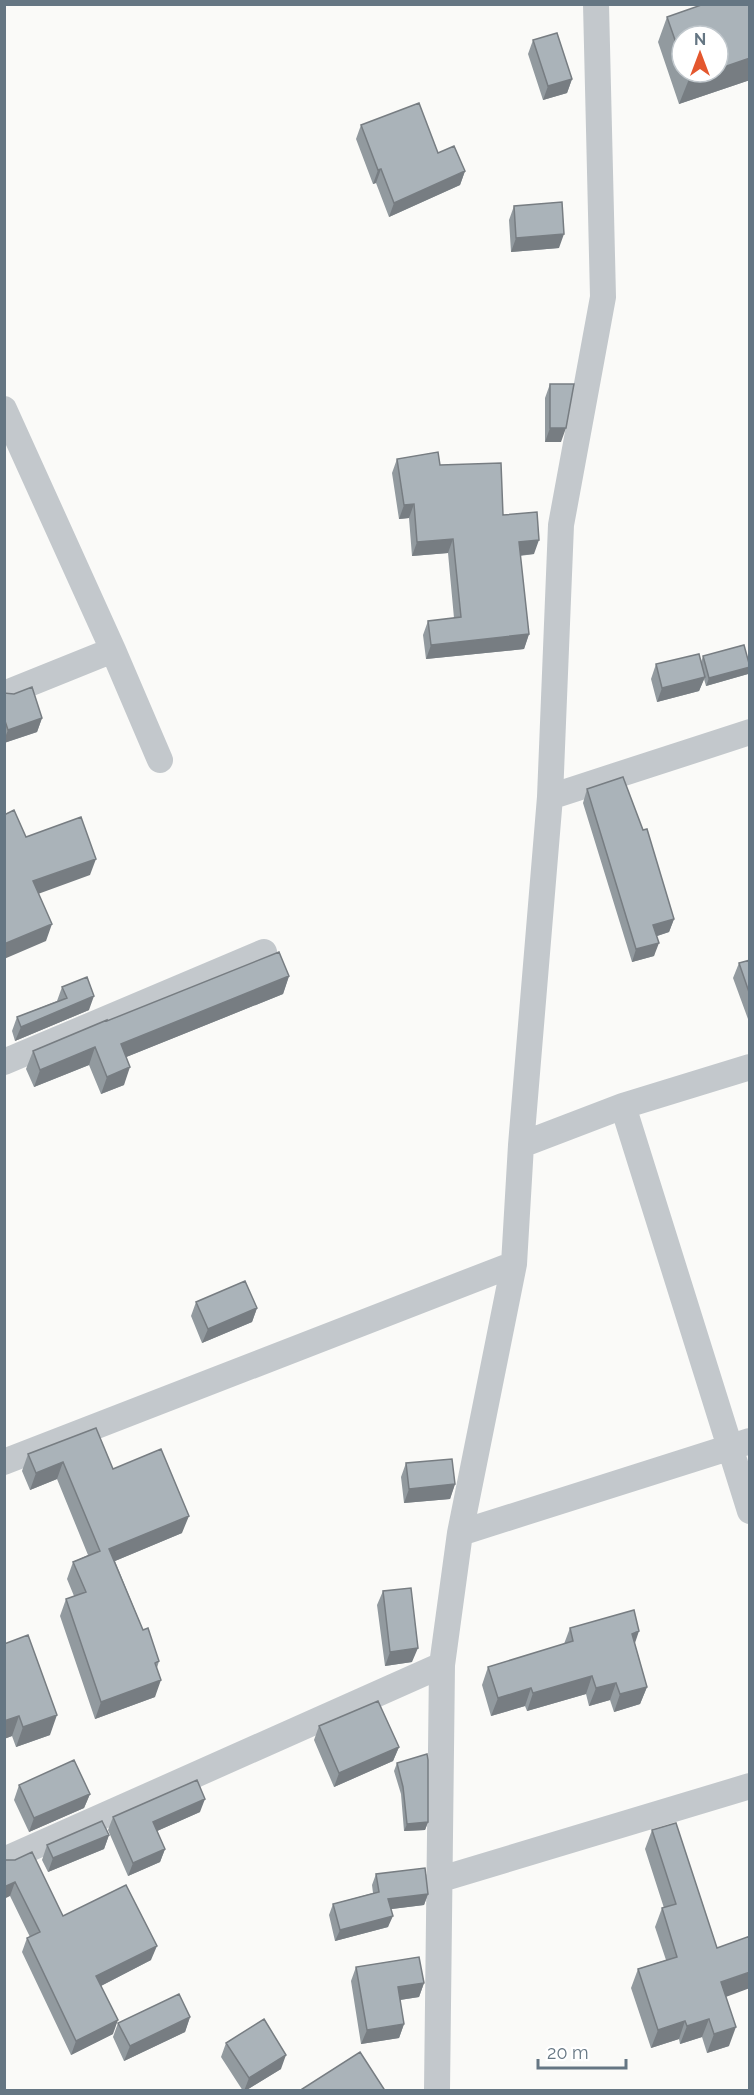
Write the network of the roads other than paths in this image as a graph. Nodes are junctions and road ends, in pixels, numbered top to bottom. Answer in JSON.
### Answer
{"nodes":[{"id":1,"x":596,"y":4,"type":"edge"},
{"id":2,"x":4,"y":409,"type":"edge"},
{"id":3,"x":113,"y":650,"type":"junction"},
{"id":4,"x":4,"y":694,"type":"edge"},
{"id":5,"x":750,"y":732,"type":"edge"},
{"id":6,"x":160,"y":760,"type":"dead end"},
{"id":7,"x":550,"y":796,"type":"junction"},
{"id":8,"x":264,"y":952,"type":"dead end"},
{"id":9,"x":4,"y":1062,"type":"edge"},
{"id":10,"x":750,"y":1067,"type":"edge"},
{"id":11,"x":623,"y":1106,"type":"junction"},
{"id":12,"x":521,"y":1145,"type":"junction"},
{"id":13,"x":514,"y":1264,"type":"junction"},
{"id":14,"x":740,"y":1444,"type":"edge"},
{"id":15,"x":4,"y":1462,"type":"edge"},
{"id":16,"x":750,"y":1511,"type":"edge"},
{"id":17,"x":460,"y":1533,"type":"junction"},
{"id":18,"x":442,"y":1665,"type":"junction"},
{"id":19,"x":750,"y":1786,"type":"edge"},
{"id":20,"x":4,"y":1860,"type":"edge"},
{"id":21,"x":438,"y":1880,"type":"junction"},
{"id":22,"x":437,"y":2091,"type":"edge"}],
"edges":[{"from":1,"to":7,"type":"street"},
{"from":2,"to":3,"type":"street"},
{"from":3,"to":4,"type":"street"},
{"from":3,"to":6,"type":"street"},
{"from":5,"to":7,"type":"street"},
{"from":7,"to":12,"type":"street"},
{"from":8,"to":9,"type":"street"},
{"from":10,"to":11,"type":"street"},
{"from":11,"to":12,"type":"street"},
{"from":11,"to":14,"type":"street"},
{"from":12,"to":13,"type":"street"},
{"from":13,"to":15,"type":"street"},
{"from":13,"to":17,"type":"street"},
{"from":14,"to":16,"type":"street"},
{"from":14,"to":17,"type":"street"},
{"from":17,"to":18,"type":"street"},
{"from":18,"to":20,"type":"street"},
{"from":18,"to":21,"type":"street"},
{"from":19,"to":21,"type":"street"},
{"from":21,"to":22,"type":"street"}]}
